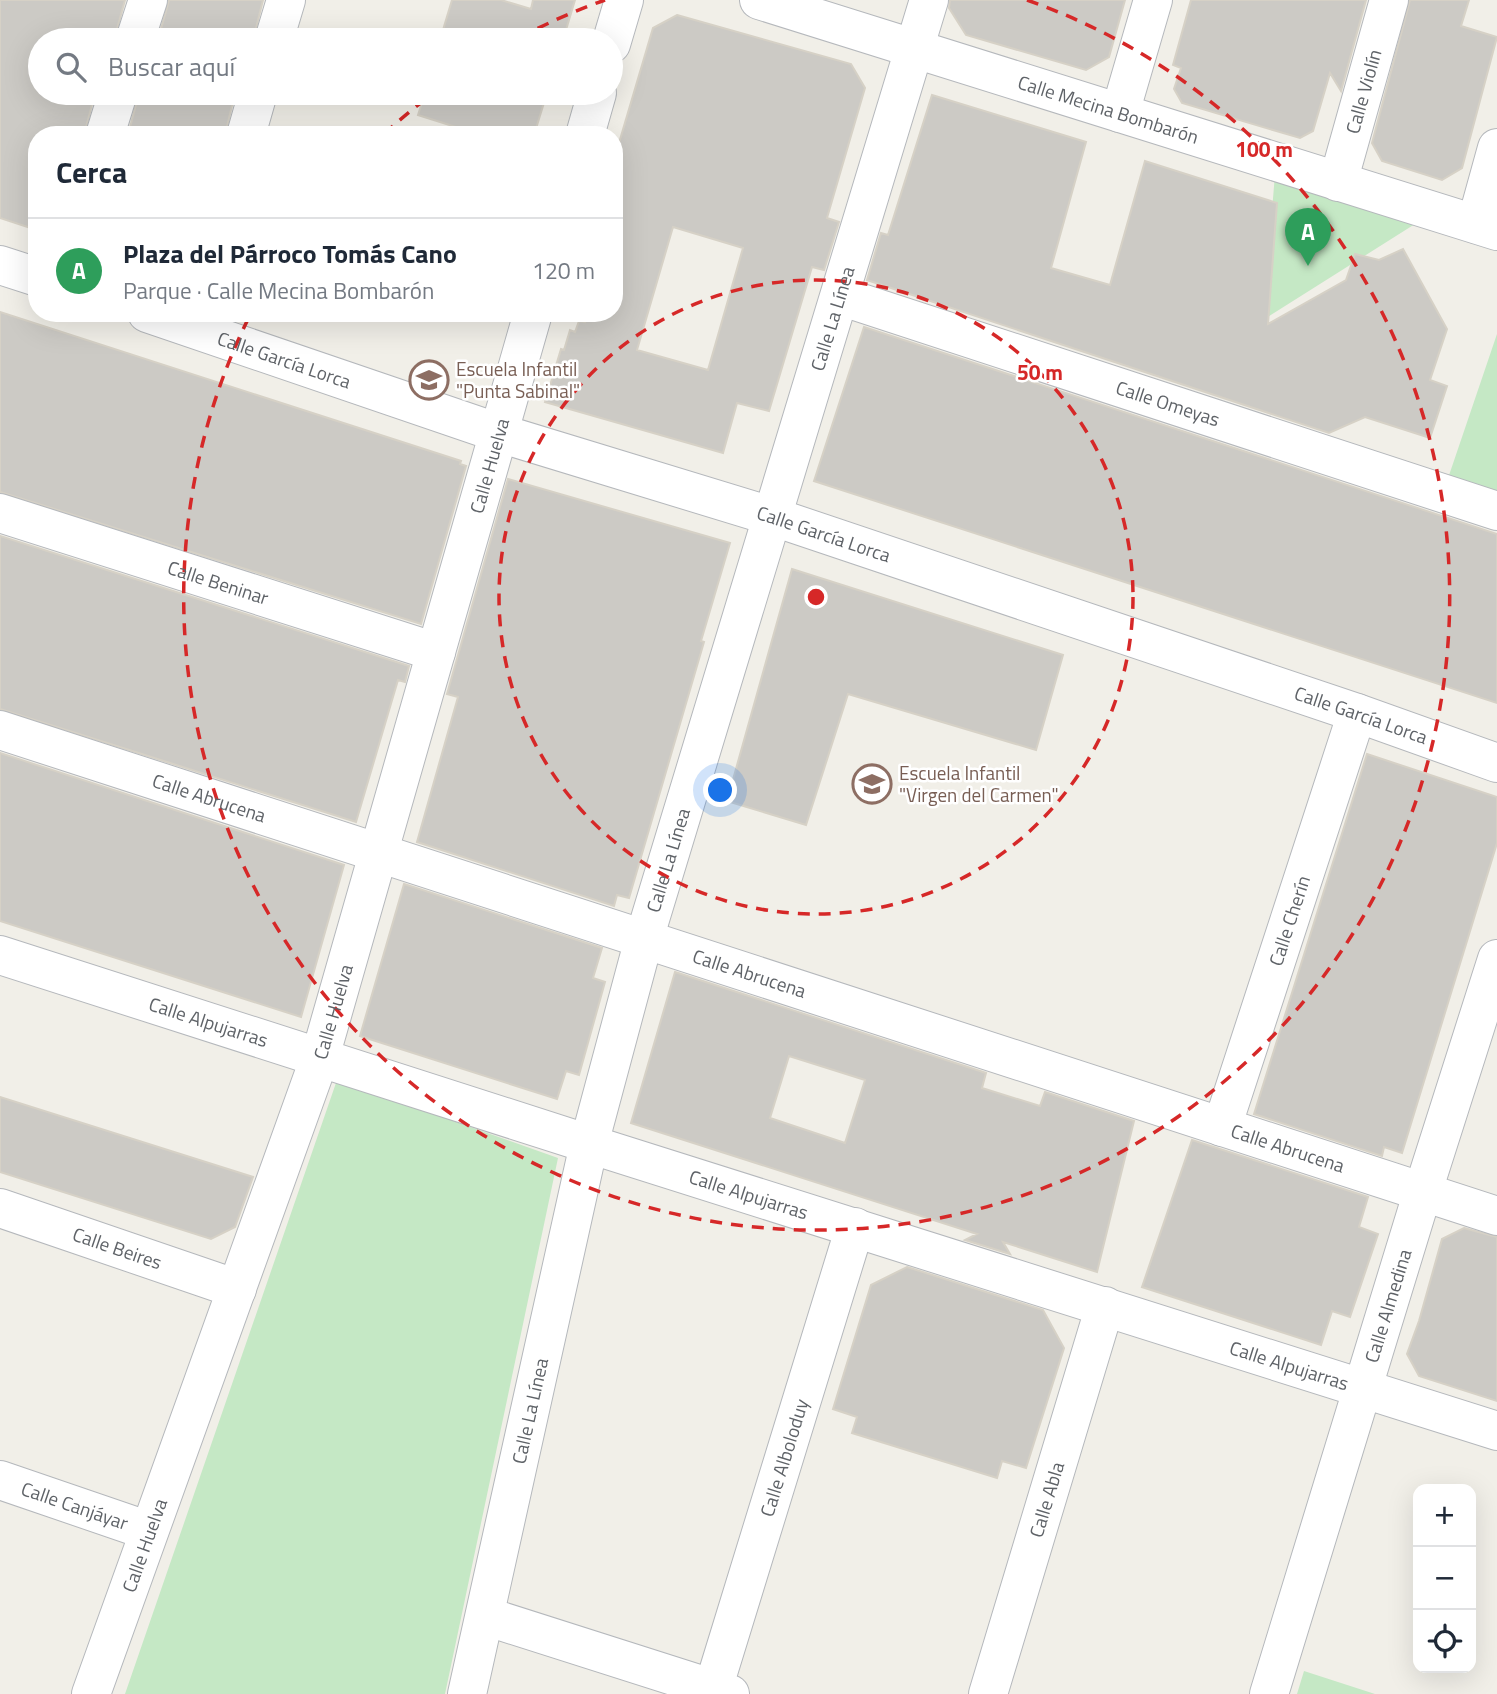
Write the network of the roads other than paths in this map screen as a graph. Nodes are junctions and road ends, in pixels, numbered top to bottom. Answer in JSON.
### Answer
{"nodes":[{"id":1,"x":148,"y":0,"type":"edge"},
{"id":2,"x":286,"y":0,"type":"edge"},
{"id":3,"x":624,"y":0,"type":"edge"},
{"id":4,"x":759,"y":0,"type":"edge"},
{"id":5,"x":929,"y":0,"type":"edge"},
{"id":6,"x":1153,"y":0,"type":"edge"},
{"id":7,"x":1389,"y":0,"type":"edge"},
{"id":8,"x":139,"y":28,"type":"edge"},
{"id":9,"x":278,"y":28,"type":"edge"},
{"id":10,"x":616,"y":28,"type":"edge"},
{"id":11,"x":915,"y":49,"type":"junction"},
{"id":12,"x":114,"y":105,"type":"edge"},
{"id":13,"x":255,"y":105,"type":"edge"},
{"id":14,"x":594,"y":105,"type":"edge"},
{"id":15,"x":1119,"y":113,"type":"junction"},
{"id":16,"x":108,"y":126,"type":"edge"},
{"id":17,"x":249,"y":126,"type":"edge"},
{"id":18,"x":588,"y":126,"type":"edge"},
{"id":19,"x":1497,"y":148,"type":"edge"},
{"id":20,"x":1338,"y":182,"type":"junction"},
{"id":21,"x":1486,"y":228,"type":"edge"},
{"id":22,"x":0,"y":265,"type":"edge"},
{"id":23,"x":28,"y":274,"type":"edge"},
{"id":24,"x":840,"y":296,"type":"junction"},
{"id":25,"x":197,"y":322,"type":"edge"},
{"id":26,"x":530,"y":322,"type":"edge"},
{"id":27,"x":499,"y":433,"type":"junction"},
{"id":28,"x":1497,"y":510,"type":"edge"},
{"id":29,"x":0,"y":513,"type":"edge"},
{"id":30,"x":771,"y":516,"type":"junction"},
{"id":31,"x":436,"y":652,"type":"junction"},
{"id":32,"x":1356,"y":713,"type":"junction"},
{"id":33,"x":0,"y":730,"type":"edge"},
{"id":34,"x":1497,"y":762,"type":"edge"},
{"id":35,"x":379,"y":853,"type":"junction"},
{"id":36,"x":644,"y":939,"type":"junction"},
{"id":37,"x":0,"y":955,"type":"edge"},
{"id":38,"x":1497,"y":959,"type":"edge"},
{"id":39,"x":320,"y":1057,"type":"junction"},
{"id":40,"x":1222,"y":1127,"type":"junction"},
{"id":41,"x":589,"y":1144,"type":"junction"},
{"id":42,"x":1423,"y":1191,"type":"junction"},
{"id":43,"x":0,"y":1208,"type":"edge"},
{"id":44,"x":1497,"y":1216,"type":"edge"},
{"id":45,"x":855,"y":1227,"type":"junction"},
{"id":46,"x":237,"y":1289,"type":"junction"},
{"id":47,"x":1105,"y":1306,"type":"junction"},
{"id":48,"x":1363,"y":1389,"type":"junction"},
{"id":49,"x":1497,"y":1431,"type":"edge"},
{"id":50,"x":0,"y":1480,"type":"edge"},
{"id":51,"x":149,"y":1531,"type":"junction"},
{"id":52,"x":485,"y":1616,"type":"junction"},
{"id":53,"x":722,"y":1691,"type":"edge"},
{"id":54,"x":91,"y":1694,"type":"edge"},
{"id":55,"x":467,"y":1694,"type":"edge"},
{"id":56,"x":988,"y":1694,"type":"edge"},
{"id":57,"x":1269,"y":1694,"type":"edge"}],
"edges":[{"from":1,"to":8,"type":"street"},
{"from":2,"to":9,"type":"street"},
{"from":3,"to":10,"type":"street"},
{"from":4,"to":11,"type":"street","name":"Calle Mecina Bombarón"},
{"from":5,"to":11,"type":"street","name":"Calle La Línea"},
{"from":6,"to":15,"type":"street"},
{"from":7,"to":20,"type":"street","name":"Calle Violín"},
{"from":11,"to":15,"type":"street","name":"Calle Mecina Bombarón"},
{"from":11,"to":24,"type":"street","name":"Calle La Línea"},
{"from":12,"to":16,"type":"street"},
{"from":13,"to":17,"type":"street"},
{"from":14,"to":18,"type":"street"},
{"from":15,"to":20,"type":"street","name":"Calle Mecina Bombarón"},
{"from":19,"to":21,"type":"street"},
{"from":20,"to":21,"type":"street","name":"Calle Mecina Bombarón"},
{"from":22,"to":23,"type":"street"},
{"from":24,"to":28,"type":"street","name":"Calle Omeyas"},
{"from":24,"to":30,"type":"street","name":"Calle La Línea"},
{"from":25,"to":27,"type":"street","name":"Calle García Lorca"},
{"from":26,"to":27,"type":"street","name":"Calle Huelva"},
{"from":27,"to":30,"type":"street","name":"Calle García Lorca"},
{"from":27,"to":31,"type":"street","name":"Calle Huelva"},
{"from":29,"to":31,"type":"street","name":"Calle Beninar"},
{"from":30,"to":32,"type":"street","name":"Calle García Lorca"},
{"from":30,"to":36,"type":"street","name":"Calle La Línea"},
{"from":31,"to":35,"type":"street","name":"Calle Huelva"},
{"from":32,"to":34,"type":"street","name":"Calle García Lorca"},
{"from":32,"to":40,"type":"street","name":"Calle Cherín"},
{"from":33,"to":35,"type":"street","name":"Calle Abrucena"},
{"from":35,"to":36,"type":"street","name":"Calle Abrucena"},
{"from":35,"to":39,"type":"street","name":"Calle Huelva"},
{"from":36,"to":40,"type":"street","name":"Calle Abrucena"},
{"from":36,"to":41,"type":"street","name":"Calle La Línea"},
{"from":37,"to":39,"type":"street","name":"Calle Alpujarras"},
{"from":38,"to":42,"type":"street","name":"Calle Almedina"},
{"from":39,"to":41,"type":"street","name":"Calle Alpujarras"},
{"from":39,"to":46,"type":"street","name":"Calle Huelva"},
{"from":40,"to":42,"type":"street","name":"Calle Abrucena"},
{"from":41,"to":45,"type":"street","name":"Calle Alpujarras"},
{"from":41,"to":52,"type":"street","name":"Calle La Línea"},
{"from":42,"to":44,"type":"street","name":"Calle Abrucena"},
{"from":42,"to":48,"type":"street","name":"Calle Almedina"},
{"from":43,"to":46,"type":"street","name":"Calle Beires"},
{"from":45,"to":47,"type":"street","name":"Calle Alpujarras"},
{"from":45,"to":53,"type":"street","name":"Calle Alboloduy"},
{"from":46,"to":51,"type":"street","name":"Calle Huelva"},
{"from":47,"to":48,"type":"street","name":"Calle Alpujarras"},
{"from":47,"to":56,"type":"street","name":"Calle Abla"},
{"from":48,"to":49,"type":"street","name":"Calle Alpujarras"},
{"from":48,"to":57,"type":"street","name":"Calle Almedina"},
{"from":50,"to":51,"type":"street","name":"Calle Canjáyar"},
{"from":51,"to":54,"type":"street","name":"Calle Huelva"},
{"from":52,"to":53,"type":"street"},
{"from":52,"to":55,"type":"street","name":"Calle La Línea"}]}
